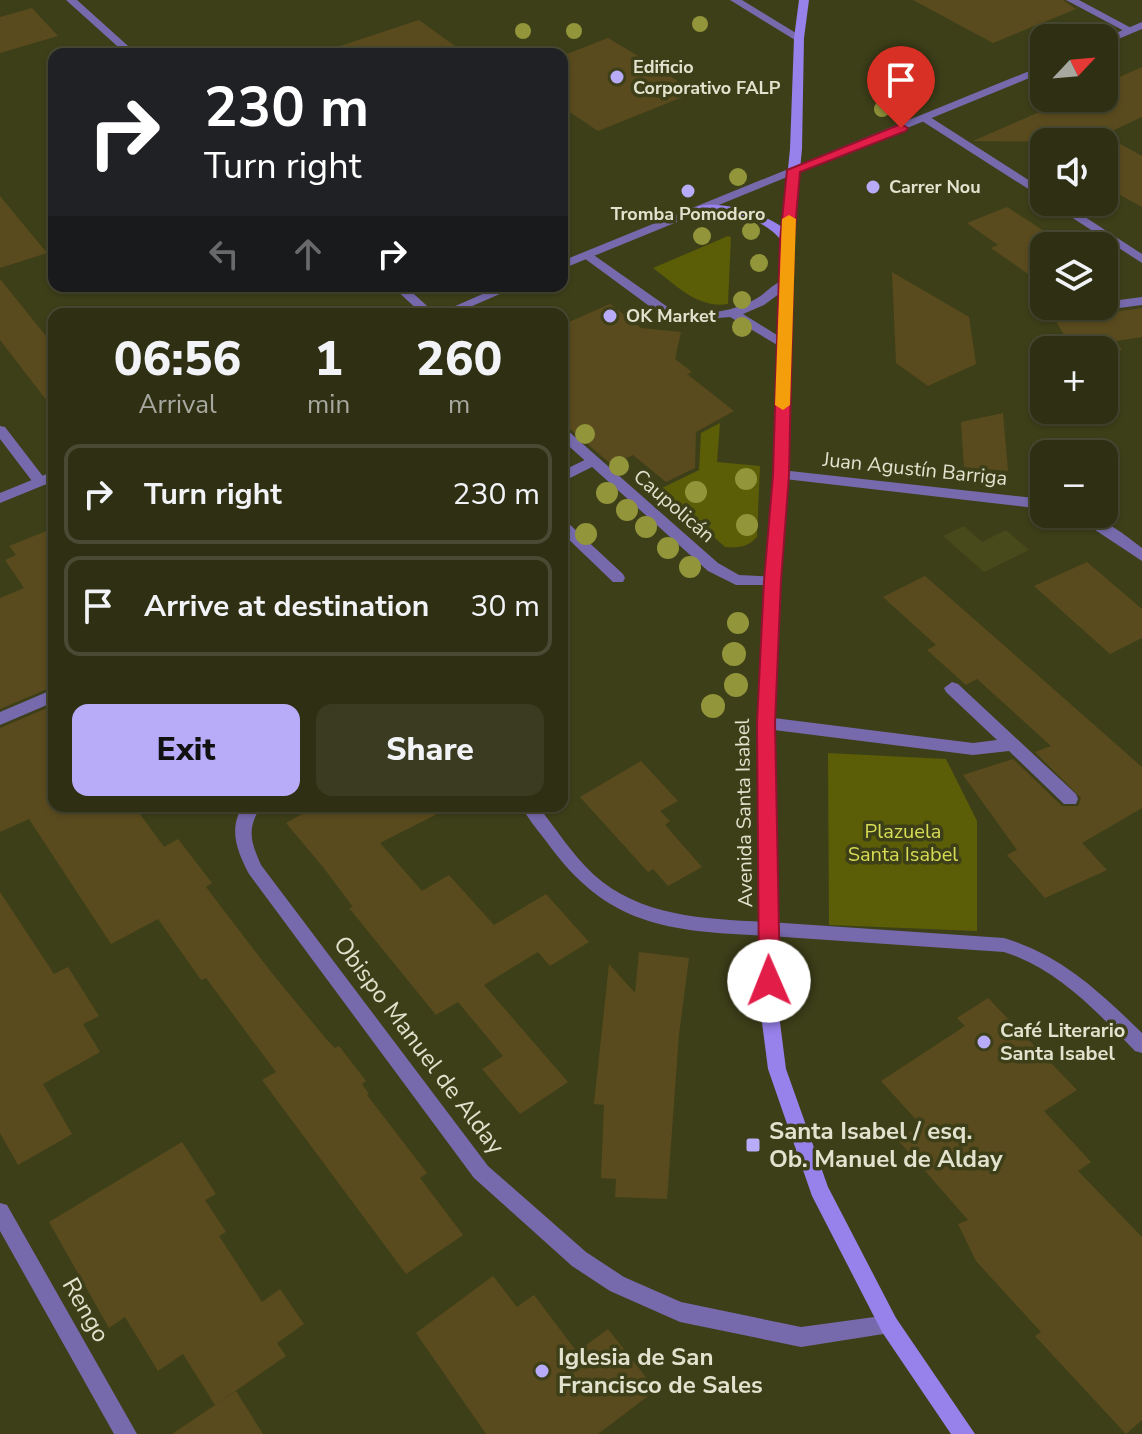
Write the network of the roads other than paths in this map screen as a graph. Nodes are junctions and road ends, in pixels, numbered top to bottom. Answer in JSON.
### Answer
{"nodes":[{"id":1,"x":71,"y":0,"type":"edge"},
{"id":2,"x":735,"y":0,"type":"edge"},
{"id":3,"x":804,"y":0,"type":"edge"},
{"id":4,"x":1071,"y":0,"type":"edge"},
{"id":5,"x":1138,"y":28,"type":"edge"},
{"id":6,"x":1118,"y":36,"type":"edge"},
{"id":7,"x":799,"y":38,"type":"junction"},
{"id":8,"x":125,"y":48,"type":"edge"},
{"id":9,"x":1030,"y":74,"type":"edge"},
{"id":10,"x":926,"y":119,"type":"junction"},
{"id":11,"x":794,"y":170,"type":"junction"},
{"id":12,"x":1030,"y":186,"type":"edge"},
{"id":13,"x":696,"y":210,"type":"junction"},
{"id":14,"x":1076,"y":216,"type":"edge"},
{"id":15,"x":787,"y":240,"type":"junction"},
{"id":16,"x":588,"y":255,"type":"junction"},
{"id":17,"x":1142,"y":259,"type":"edge"},
{"id":18,"x":568,"y":263,"type":"edge"},
{"id":19,"x":787,"y":282,"type":"junction"},
{"id":20,"x":405,"y":292,"type":"edge"},
{"id":21,"x":497,"y":292,"type":"edge"},
{"id":22,"x":1142,"y":301,"type":"edge"},
{"id":23,"x":1118,"y":304,"type":"edge"},
{"id":24,"x":423,"y":308,"type":"edge"},
{"id":25,"x":458,"y":308,"type":"edge"},
{"id":26,"x":735,"y":315,"type":"junction"},
{"id":27,"x":784,"y":343,"type":"junction"},
{"id":28,"x":0,"y":430,"type":"edge"},
{"id":29,"x":568,"y":438,"type":"edge"},
{"id":30,"x":593,"y":461,"type":"junction"},
{"id":31,"x":568,"y":474,"type":"edge"},
{"id":32,"x":781,"y":475,"type":"junction"},
{"id":33,"x":47,"y":479,"type":"edge"},
{"id":34,"x":0,"y":498,"type":"edge"},
{"id":35,"x":1030,"y":502,"type":"edge"},
{"id":36,"x":1103,"y":528,"type":"edge"},
{"id":37,"x":568,"y":531,"type":"edge"},
{"id":38,"x":1142,"y":556,"type":"edge"},
{"id":39,"x":618,"y":578,"type":"dead end"},
{"id":40,"x":772,"y":581,"type":"junction"},
{"id":41,"x":952,"y":688,"type":"dead end"},
{"id":42,"x":48,"y":698,"type":"edge"},
{"id":43,"x":0,"y":719,"type":"edge"},
{"id":44,"x":766,"y":723,"type":"junction"},
{"id":45,"x":1012,"y":745,"type":"junction"},
{"id":46,"x":1070,"y":799,"type":"dead end"},
{"id":47,"x":246,"y":812,"type":"edge"},
{"id":48,"x":534,"y":812,"type":"edge"},
{"id":49,"x":769,"y":929,"type":"junction"},
{"id":50,"x":1142,"y":1045,"type":"edge"},
{"id":51,"x":0,"y":1212,"type":"edge"},
{"id":52,"x":889,"y":1325,"type":"junction"},
{"id":53,"x":126,"y":1434,"type":"edge"},
{"id":54,"x":964,"y":1434,"type":"edge"}],
"edges":[{"from":1,"to":8,"type":"street"},
{"from":2,"to":7,"type":"street"},
{"from":3,"to":7,"type":"main road","name":"Avenida Santa Isabel"},
{"from":4,"to":5,"type":"street"},
{"from":5,"to":6,"type":"street"},
{"from":7,"to":11,"type":"main road","name":"Avenida Santa Isabel"},
{"from":9,"to":10,"type":"street"},
{"from":10,"to":11,"type":"street"},
{"from":10,"to":12,"type":"street"},
{"from":11,"to":13,"type":"street"},
{"from":11,"to":15,"type":"main road","name":"Avenida Santa Isabel"},
{"from":13,"to":15,"type":"main road"},
{"from":13,"to":16,"type":"street"},
{"from":14,"to":17,"type":"street"},
{"from":15,"to":19,"type":"main road","name":"Avenida Santa Isabel"},
{"from":16,"to":18,"type":"street"},
{"from":16,"to":26,"type":"street"},
{"from":19,"to":26,"type":"street"},
{"from":19,"to":27,"type":"main road","name":"Avenida Santa Isabel"},
{"from":20,"to":24,"type":"street"},
{"from":21,"to":25,"type":"street"},
{"from":22,"to":23,"type":"street"},
{"from":26,"to":27,"type":"street"},
{"from":27,"to":32,"type":"main road","name":"Avenida Santa Isabel"},
{"from":28,"to":33,"type":"street"},
{"from":29,"to":30,"type":"street","name":"Caupolicán"},
{"from":30,"to":31,"type":"street"},
{"from":30,"to":40,"type":"street","name":"Caupolicán"},
{"from":32,"to":35,"type":"street","name":"Juan Agustín Barriga"},
{"from":32,"to":40,"type":"main road","name":"Avenida Santa Isabel"},
{"from":33,"to":34,"type":"street"},
{"from":36,"to":38,"type":"street"},
{"from":37,"to":39,"type":"street"},
{"from":40,"to":44,"type":"main road","name":"Avenida Santa Isabel"},
{"from":41,"to":45,"type":"street"},
{"from":42,"to":43,"type":"street"},
{"from":44,"to":45,"type":"street"},
{"from":44,"to":49,"type":"main road","name":"Avenida Santa Isabel"},
{"from":45,"to":46,"type":"street"},
{"from":47,"to":52,"type":"street","name":"Obispo Manuel de Alday"},
{"from":48,"to":49,"type":"street"},
{"from":49,"to":50,"type":"street"},
{"from":49,"to":52,"type":"main road","name":"Avenida Santa Isabel"},
{"from":51,"to":53,"type":"street","name":"Rengo"},
{"from":52,"to":54,"type":"main road","name":"Avenida Santa Isabel"}]}
